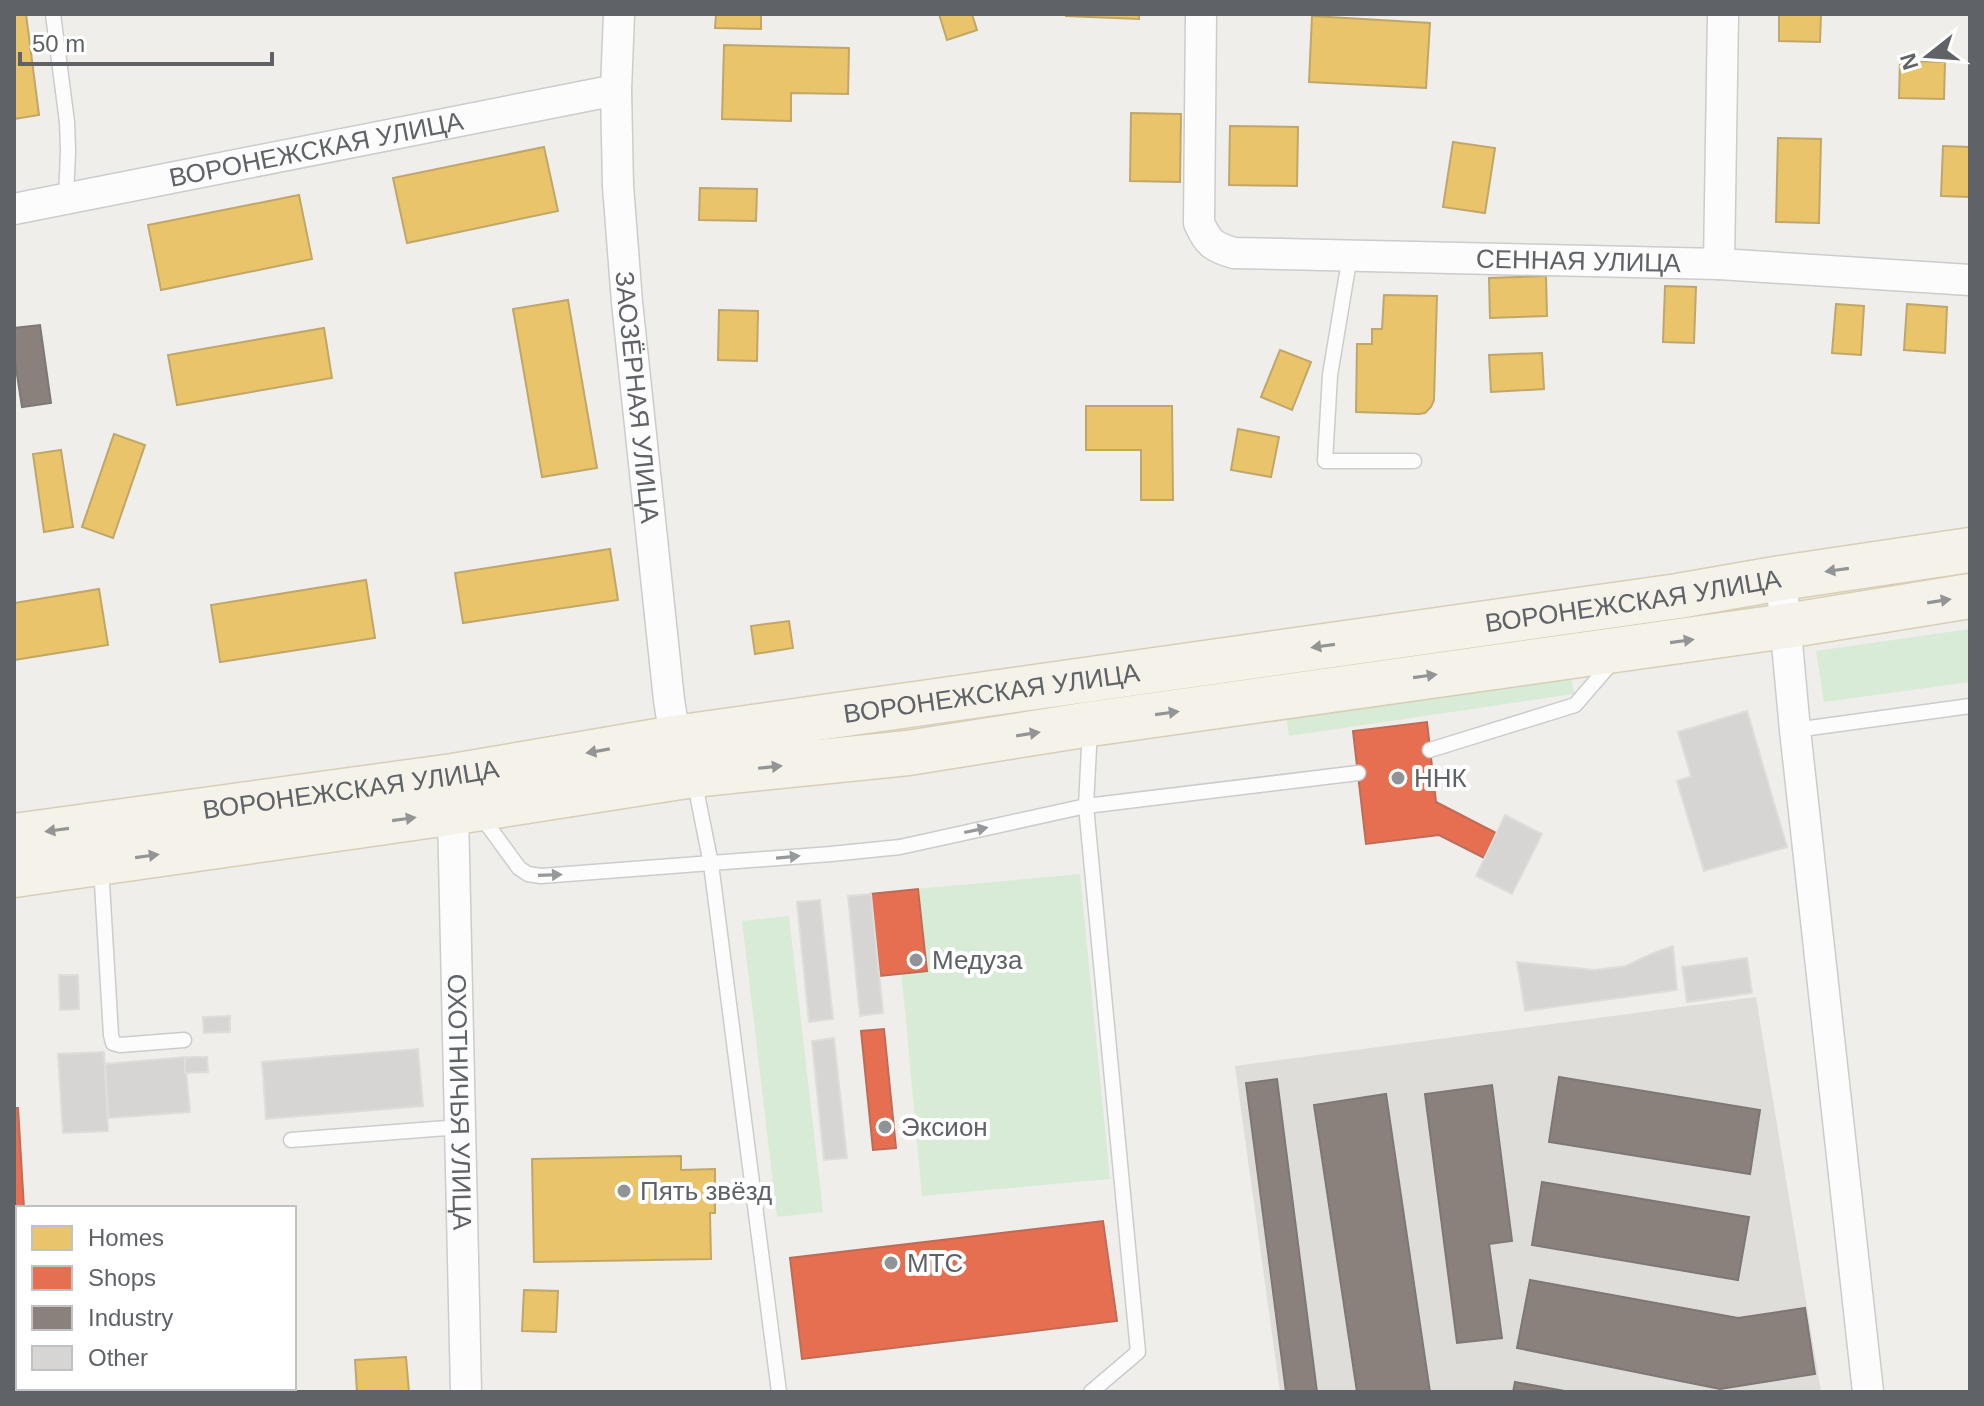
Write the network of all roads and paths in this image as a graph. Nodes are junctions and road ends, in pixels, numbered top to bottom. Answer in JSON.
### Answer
{"nodes":[{"id":1,"x":53,"y":14,"type":"edge"},
{"id":2,"x":619,"y":14,"type":"edge"},
{"id":3,"x":1201,"y":14,"type":"edge"},
{"id":4,"x":1723,"y":14,"type":"edge"},
{"id":5,"x":616,"y":90,"type":"junction"},
{"id":6,"x":66,"y":198,"type":"junction"},
{"id":7,"x":14,"y":209,"type":"edge"},
{"id":8,"x":1350,"y":255,"type":"junction"},
{"id":9,"x":1719,"y":264,"type":"junction"},
{"id":10,"x":1970,"y":280,"type":"edge"},
{"id":11,"x":1414,"y":461,"type":"dead end"},
{"id":12,"x":1970,"y":550,"type":"edge"},
{"id":13,"x":1781,"y":578,"type":"junction"},
{"id":14,"x":1970,"y":596,"type":"edge"},
{"id":15,"x":1786,"y":626,"type":"junction"},
{"id":16,"x":1624,"y":649,"type":"junction"},
{"id":17,"x":1088,"y":702,"type":"junction"},
{"id":18,"x":1970,"y":706,"type":"edge"},
{"id":19,"x":1795,"y":730,"type":"junction"},
{"id":20,"x":1430,"y":750,"type":"dead end"},
{"id":21,"x":684,"y":757,"type":"junction"},
{"id":22,"x":1358,"y":773,"type":"dead end"},
{"id":23,"x":1086,"y":806,"type":"junction"},
{"id":24,"x":464,"y":810,"type":"junction"},
{"id":25,"x":14,"y":836,"type":"edge"},
{"id":26,"x":101,"y":863,"type":"junction"},
{"id":27,"x":711,"y":864,"type":"junction"},
{"id":28,"x":14,"y":875,"type":"edge"},
{"id":29,"x":184,"y":1040,"type":"dead end"},
{"id":30,"x":460,"y":1127,"type":"junction"},
{"id":31,"x":291,"y":1140,"type":"dead end"},
{"id":32,"x":466,"y":1392,"type":"edge"},
{"id":33,"x":779,"y":1392,"type":"edge"},
{"id":34,"x":1091,"y":1392,"type":"edge"},
{"id":35,"x":1868,"y":1392,"type":"edge"}],
"edges":[{"from":1,"to":6,"type":"lane"},
{"from":2,"to":5,"type":"street","name":"ЗАОЗЁРНАЯ УЛИЦА"},
{"from":3,"to":8,"type":"street","name":"СЕННАЯ УЛИЦА"},
{"from":4,"to":9,"type":"street"},
{"from":5,"to":6,"type":"street","name":"ВОРОНЕЖСКАЯ УЛИЦА"},
{"from":5,"to":21,"type":"street","name":"ЗАОЗЁРНАЯ УЛИЦА"},
{"from":6,"to":7,"type":"street","name":"ВОРОНЕЖСКАЯ УЛИЦА"},
{"from":8,"to":9,"type":"street","name":"СЕННАЯ УЛИЦА"},
{"from":8,"to":11,"type":"lane"},
{"from":9,"to":10,"type":"street","name":"СЕННАЯ УЛИЦА"},
{"from":12,"to":13,"type":"main road","name":"ВОРОНЕЖСКАЯ УЛИЦА","one_way":true},
{"from":13,"to":15,"type":"street"},
{"from":13,"to":17,"type":"main road","name":"ВОРОНЕЖСКАЯ УЛИЦА","one_way":true},
{"from":15,"to":14,"type":"main road","name":"ВОРОНЕЖСКАЯ УЛИЦА","one_way":true},
{"from":16,"to":15,"type":"main road","name":"ВОРОНЕЖСКАЯ УЛИЦА","one_way":true},
{"from":15,"to":19,"type":"street"},
{"from":17,"to":16,"type":"main road","name":"ВОРОНЕЖСКАЯ УЛИЦА","one_way":true},
{"from":16,"to":20,"type":"lane"},
{"from":17,"to":21,"type":"main road","name":"ВОРОНЕЖСКАЯ УЛИЦА"},
{"from":17,"to":23,"type":"lane"},
{"from":18,"to":19,"type":"lane"},
{"from":19,"to":35,"type":"street"},
{"from":21,"to":24,"type":"main road","name":"ВОРОНЕЖСКАЯ УЛИЦА"},
{"from":21,"to":25,"type":"main road","name":"ВОРОНЕЖСКАЯ УЛИЦА","one_way":true},
{"from":21,"to":27,"type":"lane"},
{"from":22,"to":23,"type":"lane"},
{"from":27,"to":23,"type":"lane","one_way":true},
{"from":23,"to":34,"type":"lane"},
{"from":26,"to":24,"type":"main road","name":"ВОРОНЕЖСКАЯ УЛИЦА","one_way":true},
{"from":24,"to":27,"type":"lane","one_way":true},
{"from":24,"to":30,"type":"street","name":"ОХОТНИЧЬЯ УЛИЦА"},
{"from":26,"to":28,"type":"main road","name":"ВОРОНЕЖСКАЯ УЛИЦА"},
{"from":26,"to":29,"type":"lane"},
{"from":27,"to":33,"type":"lane"},
{"from":30,"to":31,"type":"lane"},
{"from":30,"to":32,"type":"street","name":"ОХОТНИЧЬЯ УЛИЦА"}]}
